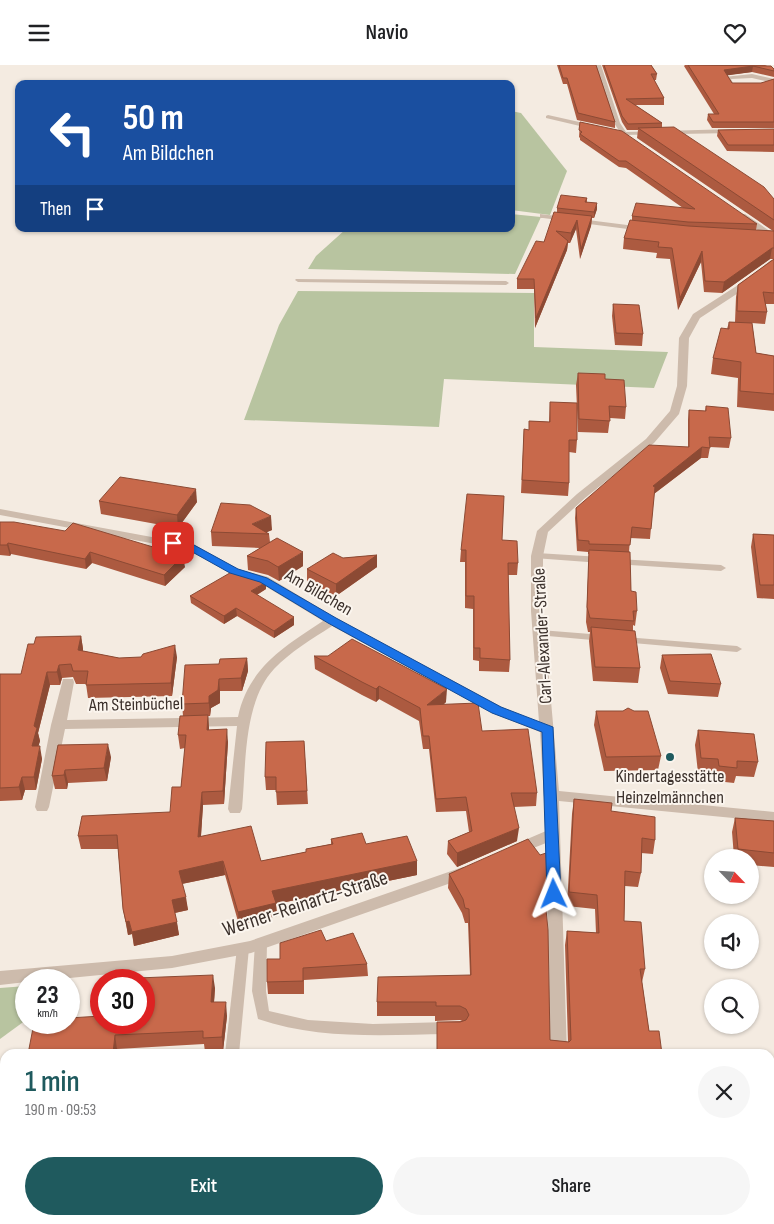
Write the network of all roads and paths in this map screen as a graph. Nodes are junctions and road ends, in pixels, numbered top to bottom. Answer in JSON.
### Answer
{"nodes":[{"id":1,"x":598,"y":65,"type":"edge"},
{"id":2,"x":773,"y":81,"type":"edge"},
{"id":3,"x":741,"y":85,"type":"edge"},
{"id":4,"x":750,"y":85,"type":"edge"},
{"id":5,"x":548,"y":117,"type":"dead end"},
{"id":6,"x":605,"y":129,"type":"edge"},
{"id":7,"x":746,"y":131,"type":"edge"},
{"id":8,"x":615,"y":132,"type":"edge"},
{"id":9,"x":624,"y":134,"type":"junction"},
{"id":10,"x":639,"y":144,"type":"edge"},
{"id":11,"x":738,"y":213,"type":"edge"},
{"id":12,"x":543,"y":216,"type":"dead end"},
{"id":13,"x":648,"y":230,"type":"edge"},
{"id":14,"x":752,"y":236,"type":"edge"},
{"id":15,"x":772,"y":237,"type":"edge"},
{"id":16,"x":774,"y":262,"type":"edge"},
{"id":17,"x":298,"y":280,"type":"dead end"},
{"id":18,"x":506,"y":283,"type":"dead end"},
{"id":19,"x":0,"y":512,"type":"edge"},
{"id":20,"x":538,"y":556,"type":"junction"},
{"id":21,"x":721,"y":568,"type":"dead end"},
{"id":22,"x":332,"y":621,"type":"junction"},
{"id":23,"x":540,"y":633,"type":"junction"},
{"id":24,"x":737,"y":649,"type":"dead end"},
{"id":25,"x":68,"y":682,"type":"dead end"},
{"id":26,"x":245,"y":721,"type":"junction"},
{"id":27,"x":58,"y":725,"type":"junction"},
{"id":28,"x":548,"y":730,"type":"junction"},
{"id":29,"x":552,"y":795,"type":"junction"},
{"id":30,"x":42,"y":807,"type":"dead end"},
{"id":31,"x":235,"y":809,"type":"dead end"},
{"id":32,"x":774,"y":817,"type":"edge"},
{"id":33,"x":553,"y":834,"type":"junction"},
{"id":34,"x":501,"y":856,"type":"edge"},
{"id":35,"x":475,"y":867,"type":"edge"},
{"id":36,"x":261,"y":943,"type":"junction"},
{"id":37,"x":243,"y":948,"type":"junction"},
{"id":38,"x":0,"y":978,"type":"edge"},
{"id":39,"x":459,"y":1027,"type":"edge"},
{"id":40,"x":233,"y":1049,"type":"edge"},
{"id":41,"x":559,"y":1049,"type":"edge"}],
"edges":[{"from":1,"to":9,"type":"street"},
{"from":2,"to":3,"type":"street"},
{"from":2,"to":4,"type":"street"},
{"from":5,"to":6,"type":"street"},
{"from":7,"to":9,"type":"street"},
{"from":8,"to":9,"type":"street"},
{"from":9,"to":10,"type":"street"},
{"from":11,"to":15,"type":"street"},
{"from":12,"to":13,"type":"street"},
{"from":14,"to":15,"type":"street"},
{"from":16,"to":20,"type":"street","name":"Carl-Alexander-Straße"},
{"from":17,"to":18,"type":"lane"},
{"from":19,"to":22,"type":"street","name":"Am Bildchen"},
{"from":20,"to":21,"type":"lane"},
{"from":20,"to":23,"type":"street","name":"Carl-Alexander-Straße"},
{"from":22,"to":26,"type":"street"},
{"from":22,"to":28,"type":"street","name":"Am Bildchen"},
{"from":23,"to":24,"type":"lane"},
{"from":23,"to":28,"type":"street","name":"Carl-Alexander-Straße"},
{"from":25,"to":27,"type":"street","name":"Am Steinbüchel"},
{"from":26,"to":27,"type":"street","name":"Am Steinbüchel"},
{"from":26,"to":31,"type":"street"},
{"from":27,"to":30,"type":"street","name":"Am Steinbüchel"},
{"from":28,"to":29,"type":"street","name":"Carl-Alexander-Straße"},
{"from":29,"to":32,"type":"street"},
{"from":29,"to":33,"type":"street","name":"Carl-Alexander-Straße"},
{"from":33,"to":34,"type":"street"},
{"from":33,"to":41,"type":"street","name":"Carl-Alexander-Straße"},
{"from":35,"to":36,"type":"street","name":"Werner-Reinartz-Straße"},
{"from":36,"to":37,"type":"street","name":"Werner-Reinartz-Straße"},
{"from":36,"to":39,"type":"lane"},
{"from":37,"to":38,"type":"street","name":"Werner-Reinartz-Straße"},
{"from":37,"to":40,"type":"lane"}]}
